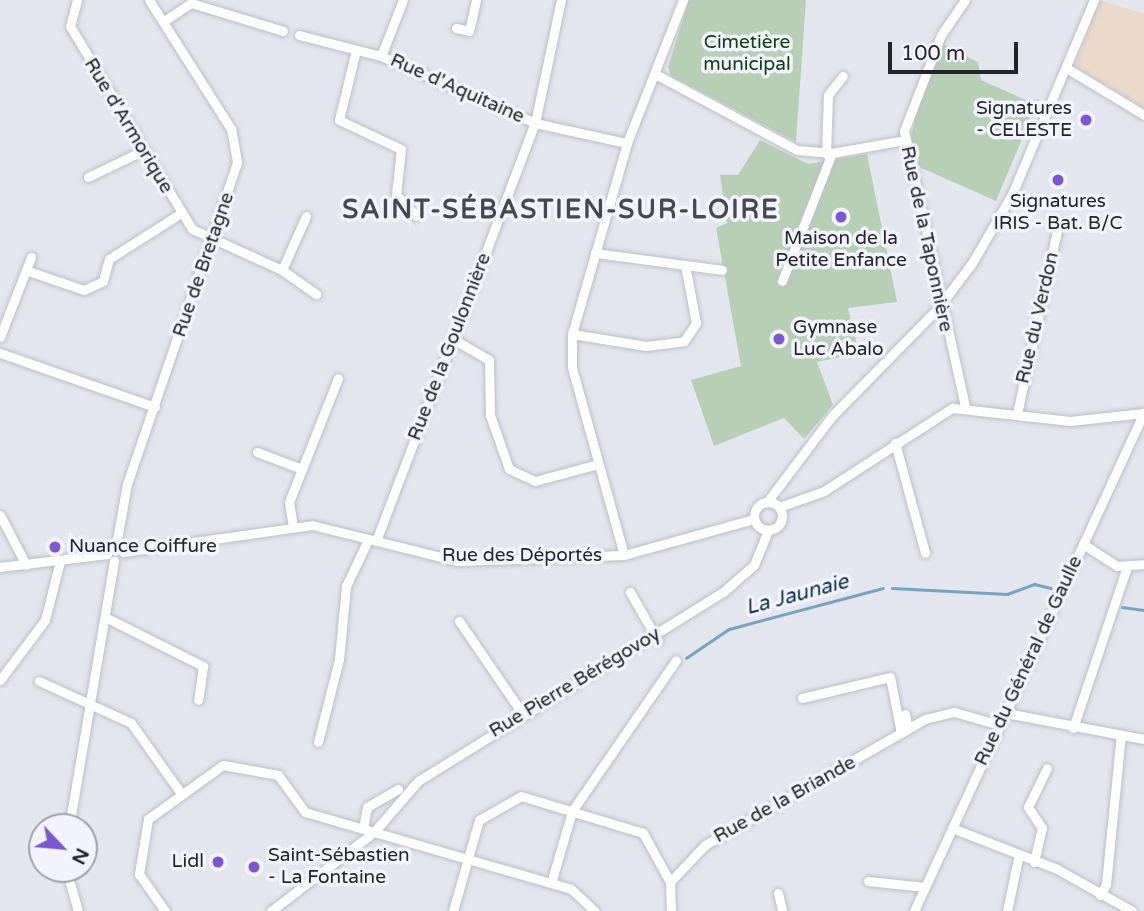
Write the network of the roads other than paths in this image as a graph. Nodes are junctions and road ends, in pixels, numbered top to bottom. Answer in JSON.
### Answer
{"nodes":[{"id":1,"x":77,"y":0,"type":"edge"},
{"id":2,"x":149,"y":0,"type":"edge"},
{"id":3,"x":403,"y":0,"type":"edge"},
{"id":4,"x":476,"y":0,"type":"edge"},
{"id":5,"x":683,"y":0,"type":"edge"},
{"id":6,"x":965,"y":0,"type":"edge"},
{"id":7,"x":1094,"y":0,"type":"edge"},
{"id":8,"x":192,"y":2,"type":"edge"},
{"id":9,"x":560,"y":4,"type":"edge"},
{"id":10,"x":164,"y":21,"type":"junction"},
{"id":11,"x":456,"y":28,"type":"dead end"},
{"id":12,"x":283,"y":31,"type":"dead end"},
{"id":13,"x":299,"y":36,"type":"dead end"},
{"id":14,"x":356,"y":50,"type":"junction"},
{"id":15,"x":381,"y":56,"type":"junction"},
{"id":16,"x":1068,"y":69,"type":"junction"},
{"id":17,"x":657,"y":75,"type":"junction"},
{"id":18,"x":843,"y":76,"type":"dead end"},
{"id":19,"x":1144,"y":115,"type":"edge"},
{"id":20,"x":535,"y":123,"type":"junction"},
{"id":21,"x":904,"y":139,"type":"junction"},
{"id":22,"x":627,"y":143,"type":"junction"},
{"id":23,"x":142,"y":151,"type":"junction"},
{"id":24,"x":829,"y":153,"type":"junction"},
{"id":25,"x":88,"y":177,"type":"dead end"},
{"id":26,"x":181,"y":213,"type":"junction"},
{"id":27,"x":306,"y":216,"type":"dead end"},
{"id":28,"x":416,"y":216,"type":"dead end"},
{"id":29,"x":1059,"y":222,"type":"dead end"},
{"id":30,"x":213,"y":239,"type":"junction"},
{"id":31,"x":595,"y":253,"type":"junction"},
{"id":32,"x":31,"y":257,"type":"dead end"},
{"id":33,"x":685,"y":265,"type":"junction"},
{"id":34,"x":282,"y":270,"type":"junction"},
{"id":35,"x":722,"y":270,"type":"dead end"},
{"id":36,"x":28,"y":271,"type":"junction"},
{"id":37,"x":782,"y":281,"type":"dead end"},
{"id":38,"x":316,"y":294,"type":"dead end"},
{"id":39,"x":938,"y":307,"type":"junction"},
{"id":40,"x":572,"y":334,"type":"junction"},
{"id":41,"x":0,"y":337,"type":"edge"},
{"id":42,"x":453,"y":339,"type":"junction"},
{"id":43,"x":0,"y":353,"type":"edge"},
{"id":44,"x":338,"y":379,"type":"dead end"},
{"id":45,"x":965,"y":406,"type":"junction"},
{"id":46,"x":155,"y":407,"type":"junction"},
{"id":47,"x":1144,"y":412,"type":"edge"},
{"id":48,"x":1017,"y":414,"type":"junction"},
{"id":49,"x":895,"y":443,"type":"junction"},
{"id":50,"x":257,"y":452,"type":"dead end"},
{"id":51,"x":598,"y":464,"type":"junction"},
{"id":52,"x":302,"y":468,"type":"junction"},
{"id":53,"x":767,"y":502,"type":"junction"},
{"id":54,"x":800,"y":502,"type":"junction"},
{"id":55,"x":779,"y":507,"type":"junction"},
{"id":56,"x":0,"y":515,"type":"edge"},
{"id":57,"x":783,"y":517,"type":"junction"},
{"id":58,"x":754,"y":519,"type":"junction"},
{"id":59,"x":293,"y":527,"type":"junction"},
{"id":60,"x":768,"y":530,"type":"junction"},
{"id":61,"x":372,"y":540,"type":"junction"},
{"id":62,"x":1083,"y":544,"type":"junction"},
{"id":63,"x":120,"y":548,"type":"junction"},
{"id":64,"x":925,"y":553,"type":"dead end"},
{"id":65,"x":624,"y":555,"type":"junction"},
{"id":66,"x":110,"y":557,"type":"junction"},
{"id":67,"x":60,"y":561,"type":"junction"},
{"id":68,"x":1144,"y":564,"type":"edge"},
{"id":69,"x":26,"y":565,"type":"junction"},
{"id":70,"x":1127,"y":567,"type":"junction"},
{"id":71,"x":0,"y":568,"type":"edge"},
{"id":72,"x":630,"y":592,"type":"dead end"},
{"id":73,"x":105,"y":617,"type":"junction"},
{"id":74,"x":459,"y":621,"type":"dead end"},
{"id":75,"x":656,"y":638,"type":"junction"},
{"id":76,"x":676,"y":660,"type":"dead end"},
{"id":77,"x":0,"y":680,"type":"edge"},
{"id":78,"x":39,"y":681,"type":"dead end"},
{"id":79,"x":802,"y":698,"type":"dead end"},
{"id":80,"x":198,"y":700,"type":"dead end"},
{"id":81,"x":90,"y":709,"type":"junction"},
{"id":82,"x":522,"y":713,"type":"junction"},
{"id":83,"x":1006,"y":713,"type":"junction"},
{"id":84,"x":905,"y":714,"type":"dead end"},
{"id":85,"x":1000,"y":725,"type":"junction"},
{"id":86,"x":1073,"y":728,"type":"junction"},
{"id":87,"x":905,"y":731,"type":"junction"},
{"id":88,"x":1121,"y":735,"type":"junction"},
{"id":89,"x":1144,"y":739,"type":"edge"},
{"id":90,"x":318,"y":741,"type":"dead end"},
{"id":91,"x":1047,"y":768,"type":"dead end"},
{"id":92,"x":398,"y":789,"type":"dead end"},
{"id":93,"x":180,"y":792,"type":"junction"},
{"id":94,"x":572,"y":811,"type":"junction"},
{"id":95,"x":71,"y":813,"type":"edge"},
{"id":96,"x":363,"y":828,"type":"junction"},
{"id":97,"x":952,"y":828,"type":"junction"},
{"id":98,"x":374,"y":832,"type":"junction"},
{"id":99,"x":467,"y":859,"type":"junction"},
{"id":100,"x":1018,"y":859,"type":"junction"},
{"id":101,"x":1034,"y":862,"type":"junction"},
{"id":102,"x":868,"y":881,"type":"dead end"},
{"id":103,"x":670,"y":882,"type":"junction"},
{"id":104,"x":70,"y":883,"type":"edge"},
{"id":105,"x":551,"y":883,"type":"junction"},
{"id":106,"x":925,"y":887,"type":"junction"},
{"id":107,"x":778,"y":893,"type":"dead end"},
{"id":108,"x":1100,"y":895,"type":"junction"},
{"id":109,"x":78,"y":911,"type":"edge"},
{"id":110,"x":165,"y":911,"type":"edge"},
{"id":111,"x":271,"y":911,"type":"edge"},
{"id":112,"x":453,"y":911,"type":"edge"},
{"id":113,"x":595,"y":911,"type":"edge"},
{"id":114,"x":674,"y":911,"type":"edge"},
{"id":115,"x":782,"y":911,"type":"edge"},
{"id":116,"x":914,"y":911,"type":"edge"},
{"id":117,"x":1007,"y":911,"type":"edge"},
{"id":118,"x":1129,"y":911,"type":"edge"}],
"edges":[{"from":1,"to":23,"type":"street","name":"Rue d'Armorique"},
{"from":2,"to":10,"type":"street","name":"Rue de Bretagne"},
{"from":3,"to":15,"type":"street"},
{"from":4,"to":11,"type":"street"},
{"from":5,"to":17,"type":"street"},
{"from":6,"to":21,"type":"street","name":"Rue de la Taponnière"},
{"from":7,"to":16,"type":"street"},
{"from":8,"to":10,"type":"street"},
{"from":8,"to":12,"type":"street"},
{"from":9,"to":20,"type":"street","name":"Rue de la Goulonnière"},
{"from":10,"to":30,"type":"street","name":"Rue de Bretagne"},
{"from":13,"to":14,"type":"street","name":"Rue d'Aquitaine"},
{"from":14,"to":15,"type":"street","name":"Rue d'Aquitaine"},
{"from":14,"to":28,"type":"street"},
{"from":15,"to":20,"type":"street","name":"Rue d'Aquitaine"},
{"from":16,"to":19,"type":"street"},
{"from":16,"to":39,"type":"street"},
{"from":17,"to":22,"type":"street"},
{"from":17,"to":24,"type":"street"},
{"from":18,"to":24,"type":"street"},
{"from":20,"to":22,"type":"street"},
{"from":20,"to":42,"type":"street","name":"Rue de la Goulonnière"},
{"from":21,"to":24,"type":"street"},
{"from":21,"to":39,"type":"street","name":"Rue de la Taponnière"},
{"from":22,"to":31,"type":"street"},
{"from":23,"to":25,"type":"street"},
{"from":23,"to":26,"type":"street","name":"Rue d'Armorique"},
{"from":24,"to":37,"type":"street"},
{"from":26,"to":30,"type":"street","name":"Rue d'Armorique"},
{"from":26,"to":36,"type":"street"},
{"from":27,"to":34,"type":"street"},
{"from":29,"to":48,"type":"street","name":"Rue du Verdon"},
{"from":30,"to":34,"type":"street","name":"Rue d'Armorique"},
{"from":30,"to":46,"type":"street","name":"Rue de Bretagne"},
{"from":31,"to":33,"type":"street"},
{"from":31,"to":40,"type":"street"},
{"from":32,"to":36,"type":"street"},
{"from":33,"to":35,"type":"street"},
{"from":33,"to":40,"type":"street"},
{"from":34,"to":38,"type":"street","name":"Rue d'Armorique"},
{"from":36,"to":41,"type":"street"},
{"from":39,"to":45,"type":"street","name":"Rue de la Taponnière"},
{"from":39,"to":53,"type":"street"},
{"from":40,"to":51,"type":"street"},
{"from":42,"to":51,"type":"street"},
{"from":42,"to":61,"type":"street","name":"Rue de la Goulonnière"},
{"from":43,"to":46,"type":"street"},
{"from":44,"to":52,"type":"street"},
{"from":45,"to":48,"type":"street"},
{"from":45,"to":49,"type":"street"},
{"from":46,"to":63,"type":"street","name":"Rue de Bretagne"},
{"from":47,"to":48,"type":"street"},
{"from":47,"to":62,"type":"street","name":"Rue du Général de Gaulle"},
{"from":49,"to":54,"type":"street"},
{"from":49,"to":64,"type":"street"},
{"from":50,"to":52,"type":"street"},
{"from":51,"to":65,"type":"street"},
{"from":52,"to":59,"type":"street"},
{"from":53,"to":55,"type":"street"},
{"from":53,"to":58,"type":"street"},
{"from":54,"to":55,"type":"street"},
{"from":54,"to":57,"type":"street"},
{"from":55,"to":57,"type":"street"},
{"from":56,"to":69,"type":"street"},
{"from":57,"to":60,"type":"street"},
{"from":58,"to":60,"type":"street"},
{"from":58,"to":65,"type":"street","name":"Rue des Déportés"},
{"from":59,"to":61,"type":"street","name":"Rue des Déportés"},
{"from":59,"to":63,"type":"street","name":"Rue des Déportés"},
{"from":60,"to":75,"type":"street","name":"Rue Pierre Bérégovoy"},
{"from":61,"to":65,"type":"street","name":"Rue des Déportés"},
{"from":61,"to":90,"type":"street","name":"Rue de la Goulonnière"},
{"from":62,"to":70,"type":"street"},
{"from":62,"to":83,"type":"street","name":"Rue du Général de Gaulle"},
{"from":63,"to":66,"type":"street"},
{"from":66,"to":67,"type":"street"},
{"from":66,"to":73,"type":"street"},
{"from":67,"to":69,"type":"street"},
{"from":67,"to":77,"type":"street"},
{"from":68,"to":70,"type":"street"},
{"from":69,"to":71,"type":"street"},
{"from":70,"to":86,"type":"street"},
{"from":72,"to":75,"type":"street"},
{"from":73,"to":80,"type":"street"},
{"from":73,"to":81,"type":"street"},
{"from":74,"to":82,"type":"street"},
{"from":75,"to":82,"type":"street","name":"Rue Pierre Bérégovoy"},
{"from":76,"to":94,"type":"street"},
{"from":78,"to":81,"type":"street"},
{"from":79,"to":87,"type":"street"},
{"from":81,"to":93,"type":"street"},
{"from":81,"to":95,"type":"street"},
{"from":82,"to":98,"type":"street","name":"Rue Pierre Bérégovoy"},
{"from":83,"to":85,"type":"street","name":"Rue du Général de Gaulle"},
{"from":83,"to":86,"type":"street"},
{"from":84,"to":87,"type":"street"},
{"from":85,"to":87,"type":"street","name":"Rue de la Briande"},
{"from":85,"to":97,"type":"street","name":"Rue du Général de Gaulle"},
{"from":86,"to":88,"type":"street"},
{"from":87,"to":103,"type":"street","name":"Rue de la Briande"},
{"from":88,"to":89,"type":"street"},
{"from":88,"to":108,"type":"street"},
{"from":91,"to":101,"type":"street"},
{"from":92,"to":96,"type":"street"},
{"from":93,"to":96,"type":"street"},
{"from":93,"to":110,"type":"street"},
{"from":94,"to":99,"type":"street"},
{"from":94,"to":103,"type":"street"},
{"from":94,"to":105,"type":"street"},
{"from":96,"to":98,"type":"street"},
{"from":97,"to":100,"type":"street"},
{"from":97,"to":106,"type":"street","name":"Rue du Général de Gaulle"},
{"from":98,"to":99,"type":"street"},
{"from":98,"to":111,"type":"street","name":"Rue Pierre Bérégovoy"},
{"from":99,"to":105,"type":"street"},
{"from":99,"to":112,"type":"street"},
{"from":100,"to":101,"type":"street"},
{"from":100,"to":117,"type":"street"},
{"from":101,"to":108,"type":"street"},
{"from":102,"to":106,"type":"street"},
{"from":103,"to":114,"type":"street"},
{"from":104,"to":109,"type":"street"},
{"from":105,"to":113,"type":"street"},
{"from":106,"to":116,"type":"street","name":"Rue du Général de Gaulle"},
{"from":107,"to":115,"type":"street"},
{"from":108,"to":118,"type":"street"}]}
